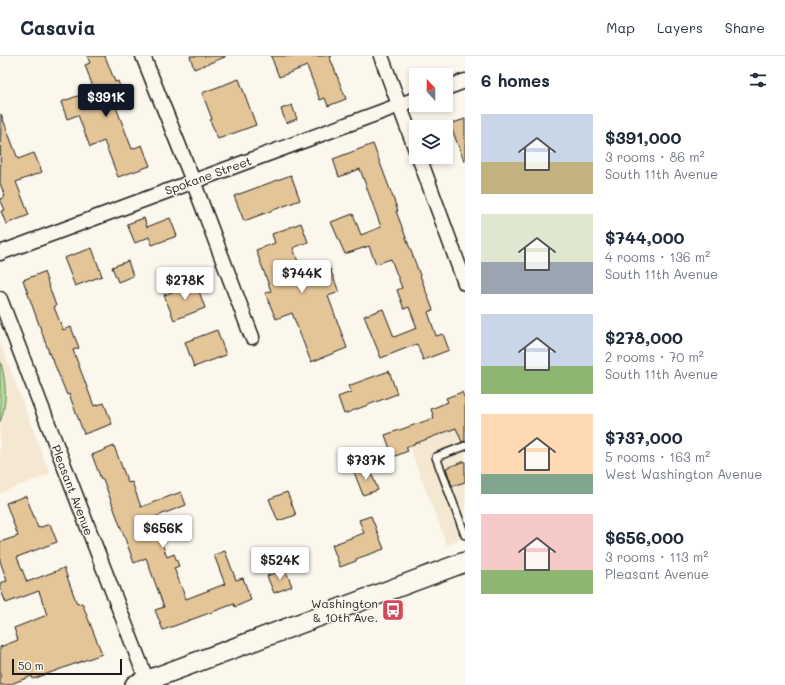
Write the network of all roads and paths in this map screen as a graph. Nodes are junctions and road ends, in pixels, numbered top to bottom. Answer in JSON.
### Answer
{"nodes":[{"id":1,"x":143,"y":56,"type":"edge"},
{"id":2,"x":381,"y":56,"type":"edge"},
{"id":3,"x":465,"y":81,"type":"edge"},
{"id":4,"x":453,"y":85,"type":"edge"},
{"id":5,"x":409,"y":101,"type":"edge"},
{"id":6,"x":399,"y":105,"type":"junction"},
{"id":7,"x":409,"y":131,"type":"edge"},
{"id":8,"x":422,"y":164,"type":"edge"},
{"id":9,"x":193,"y":180,"type":"junction"},
{"id":10,"x":0,"y":253,"type":"edge"},
{"id":11,"x":465,"y":283,"type":"edge"},
{"id":12,"x":0,"y":299,"type":"edge"},
{"id":13,"x":252,"y":337,"type":"dead end"},
{"id":14,"x":465,"y":446,"type":"edge"},
{"id":15,"x":462,"y":518,"type":"edge"},
{"id":16,"x":465,"y":535,"type":"edge"},
{"id":17,"x":465,"y":562,"type":"edge"},
{"id":18,"x":141,"y":683,"type":"edge"}],
"edges":[{"from":1,"to":9,"type":"street"},
{"from":2,"to":6,"type":"street"},
{"from":3,"to":4,"type":"street"},
{"from":5,"to":6,"type":"street","name":"Spokane Street"},
{"from":6,"to":7,"type":"street"},
{"from":6,"to":9,"type":"street","name":"Spokane Street"},
{"from":8,"to":11,"type":"street"},
{"from":9,"to":10,"type":"street","name":"Spokane Street"},
{"from":9,"to":13,"type":"street"},
{"from":12,"to":18,"type":"street","name":"Pleasant Avenue"},
{"from":14,"to":15,"type":"lane"},
{"from":15,"to":16,"type":"lane"},
{"from":17,"to":18,"type":"main road"}]}
